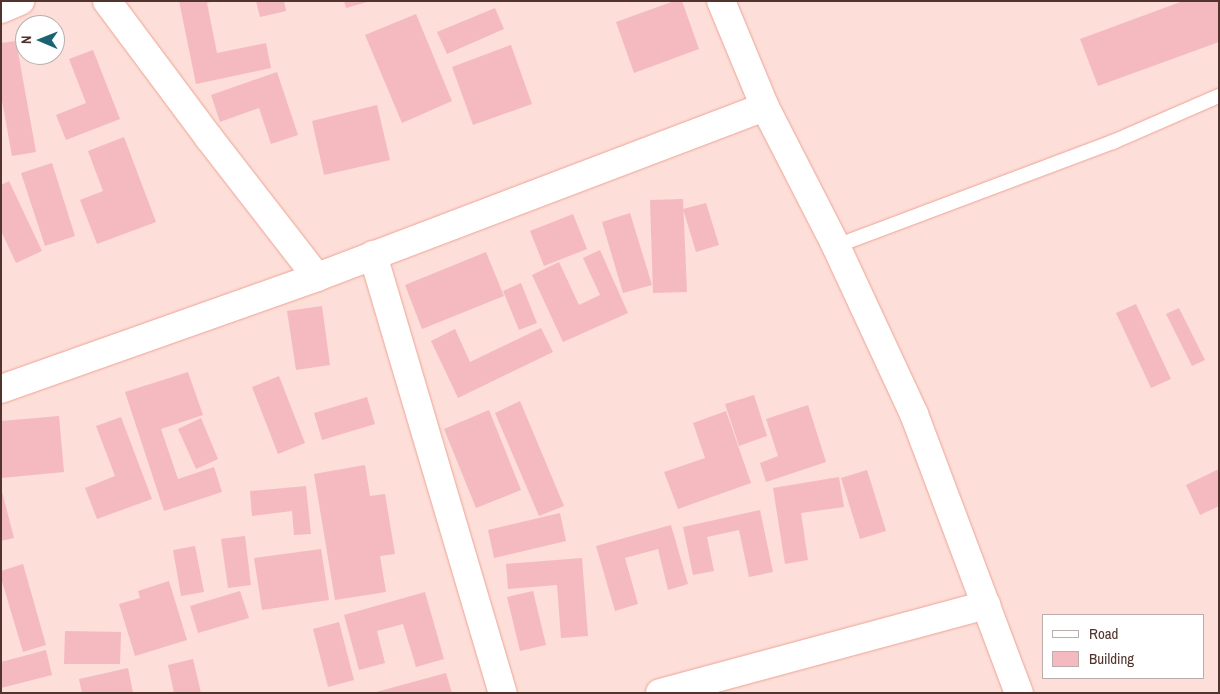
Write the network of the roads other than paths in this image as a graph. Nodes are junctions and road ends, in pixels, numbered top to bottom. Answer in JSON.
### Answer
{"nodes":[{"id":1,"x":20,"y":1,"type":"edge"},
{"id":2,"x":107,"y":1,"type":"edge"},
{"id":3,"x":721,"y":1,"type":"edge"},
{"id":4,"x":1,"y":8,"type":"edge"},
{"id":5,"x":1219,"y":96,"type":"edge"},
{"id":6,"x":764,"y":107,"type":"junction"},
{"id":7,"x":836,"y":246,"type":"junction"},
{"id":8,"x":372,"y":255,"type":"junction"},
{"id":9,"x":317,"y":277,"type":"junction"},
{"id":10,"x":1,"y":388,"type":"edge"},
{"id":11,"x":986,"y":605,"type":"junction"},
{"id":12,"x":503,"y":693,"type":"edge"},
{"id":13,"x":660,"y":693,"type":"edge"},
{"id":14,"x":1019,"y":693,"type":"edge"}],
"edges":[{"from":1,"to":4,"type":"street"},
{"from":2,"to":9,"type":"street"},
{"from":3,"to":6,"type":"street"},
{"from":5,"to":7,"type":"lane"},
{"from":6,"to":7,"type":"street"},
{"from":6,"to":8,"type":"street"},
{"from":7,"to":11,"type":"street"},
{"from":8,"to":9,"type":"street"},
{"from":8,"to":12,"type":"street"},
{"from":9,"to":10,"type":"street"},
{"from":11,"to":13,"type":"street"},
{"from":11,"to":14,"type":"street"}]}
